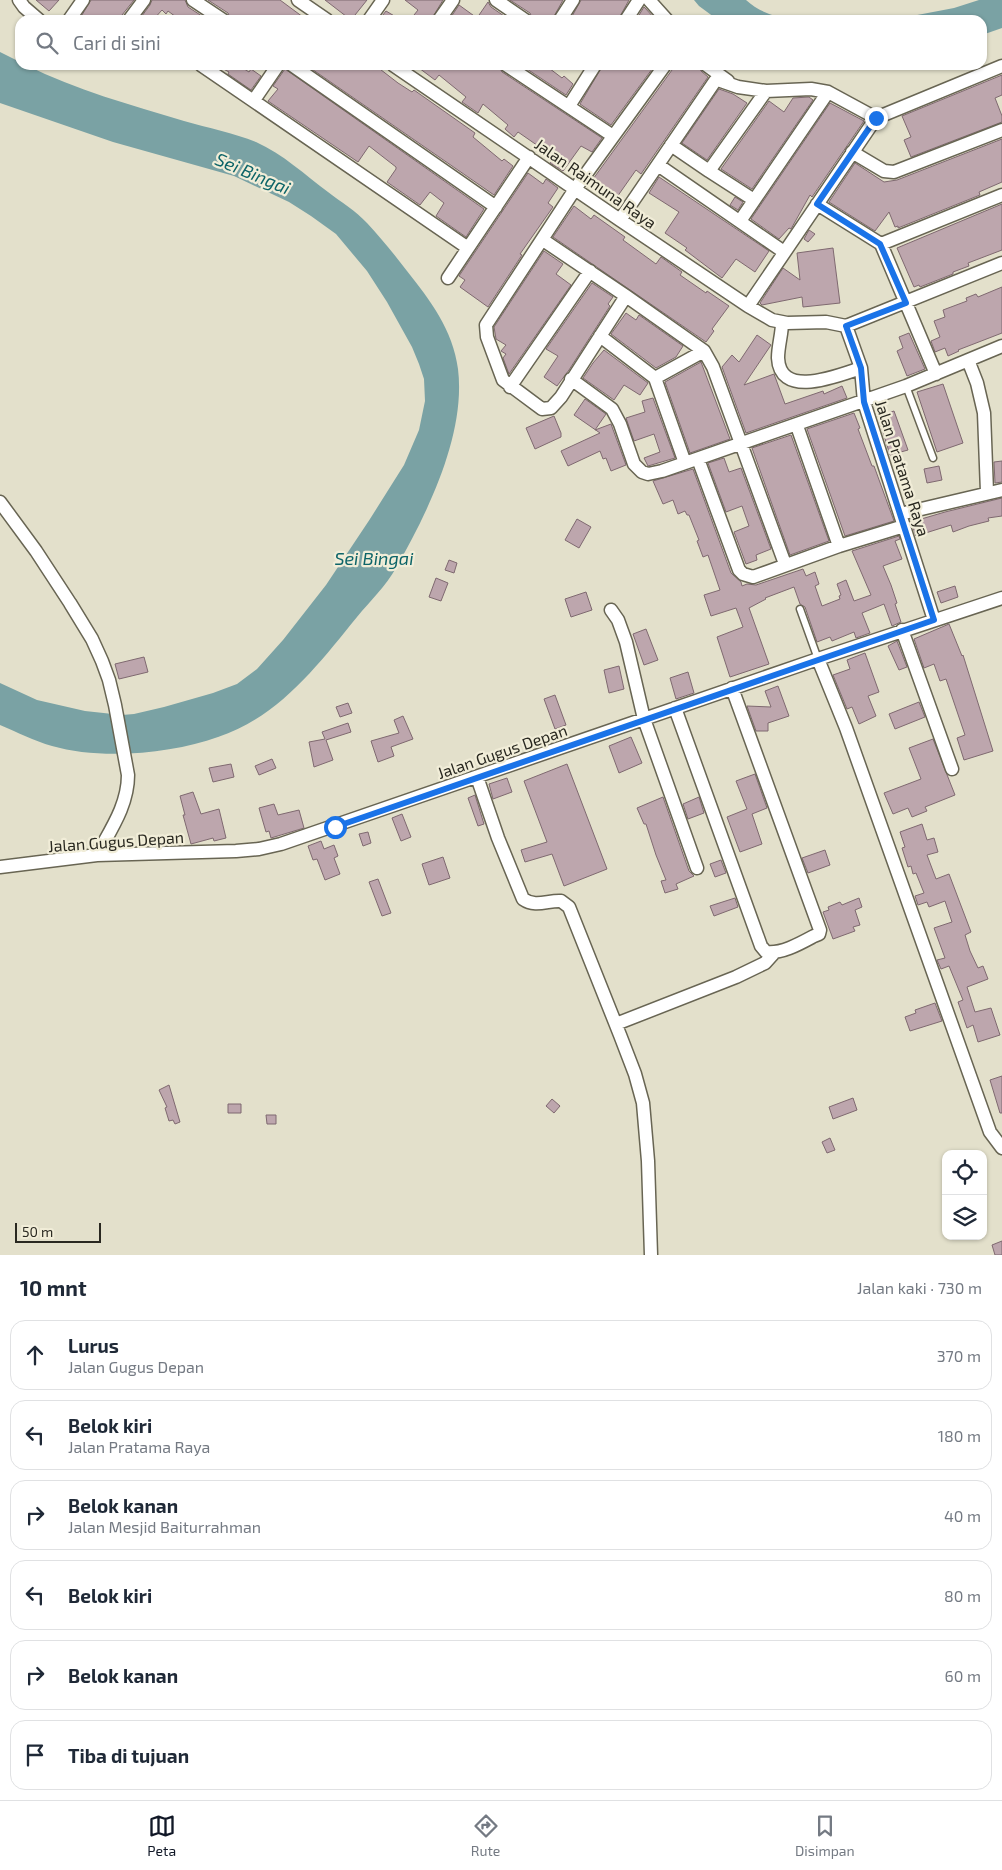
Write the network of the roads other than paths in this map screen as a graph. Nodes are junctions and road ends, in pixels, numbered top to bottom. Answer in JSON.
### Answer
{"nodes":[{"id":1,"x":19,"y":0,"type":"edge"},
{"id":2,"x":83,"y":0,"type":"edge"},
{"id":3,"x":144,"y":0,"type":"edge"},
{"id":4,"x":194,"y":0,"type":"edge"},
{"id":5,"x":298,"y":0,"type":"edge"},
{"id":6,"x":383,"y":0,"type":"edge"},
{"id":7,"x":453,"y":0,"type":"edge"},
{"id":8,"x":496,"y":0,"type":"edge"},
{"id":9,"x":573,"y":0,"type":"edge"},
{"id":10,"x":639,"y":0,"type":"edge"},
{"id":11,"x":649,"y":0,"type":"edge"},
{"id":12,"x":33,"y":15,"type":"edge"},
{"id":13,"x":72,"y":15,"type":"edge"},
{"id":14,"x":134,"y":15,"type":"edge"},
{"id":15,"x":216,"y":15,"type":"edge"},
{"id":16,"x":312,"y":15,"type":"edge"},
{"id":17,"x":372,"y":15,"type":"edge"},
{"id":18,"x":442,"y":15,"type":"edge"},
{"id":19,"x":518,"y":15,"type":"edge"},
{"id":20,"x":563,"y":15,"type":"edge"},
{"id":21,"x":629,"y":15,"type":"edge"},
{"id":22,"x":662,"y":15,"type":"edge"},
{"id":23,"x":1002,"y":66,"type":"edge"},
{"id":24,"x":209,"y":70,"type":"edge"},
{"id":25,"x":275,"y":70,"type":"edge"},
{"id":26,"x":299,"y":70,"type":"edge"},
{"id":27,"x":404,"y":70,"type":"edge"},
{"id":28,"x":514,"y":70,"type":"edge"},
{"id":29,"x":590,"y":70,"type":"edge"},
{"id":30,"x":661,"y":70,"type":"edge"},
{"id":31,"x":713,"y":70,"type":"edge"},
{"id":32,"x":732,"y":84,"type":"junction"},
{"id":33,"x":766,"y":91,"type":"junction"},
{"id":34,"x":828,"y":92,"type":"junction"},
{"id":35,"x":254,"y":100,"type":"junction"},
{"id":36,"x":568,"y":106,"type":"junction"},
{"id":37,"x":876,"y":118,"type":"junction"},
{"id":38,"x":1002,"y":130,"type":"edge"},
{"id":39,"x":613,"y":136,"type":"junction"},
{"id":40,"x":671,"y":145,"type":"junction"},
{"id":41,"x":852,"y":152,"type":"junction"},
{"id":42,"x":529,"y":157,"type":"junction"},
{"id":43,"x":658,"y":165,"type":"junction"},
{"id":44,"x":709,"y":171,"type":"junction"},
{"id":45,"x":576,"y":189,"type":"junction"},
{"id":46,"x":1002,"y":195,"type":"edge"},
{"id":47,"x":754,"y":200,"type":"junction"},
{"id":48,"x":817,"y":204,"type":"junction"},
{"id":49,"x":496,"y":207,"type":"junction"},
{"id":50,"x":620,"y":220,"type":"junction"},
{"id":51,"x":740,"y":221,"type":"junction"},
{"id":52,"x":543,"y":240,"type":"junction"},
{"id":53,"x":880,"y":244,"type":"junction"},
{"id":54,"x":468,"y":248,"type":"junction"},
{"id":55,"x":784,"y":252,"type":"junction"},
{"id":56,"x":1002,"y":263,"type":"edge"},
{"id":57,"x":590,"y":271,"type":"junction"},
{"id":58,"x":448,"y":278,"type":"dead end"},
{"id":59,"x":626,"y":296,"type":"junction"},
{"id":60,"x":906,"y":303,"type":"junction"},
{"id":61,"x":748,"y":306,"type":"junction"},
{"id":62,"x":782,"y":323,"type":"junction"},
{"id":63,"x":846,"y":326,"type":"junction"},
{"id":64,"x":600,"y":336,"type":"junction"},
{"id":65,"x":1002,"y":346,"type":"edge"},
{"id":66,"x":704,"y":352,"type":"junction"},
{"id":67,"x":968,"y":360,"type":"junction"},
{"id":68,"x":861,"y":368,"type":"junction"},
{"id":69,"x":936,"y":374,"type":"junction"},
{"id":70,"x":655,"y":378,"type":"junction"},
{"id":71,"x":571,"y":379,"type":"junction"},
{"id":72,"x":906,"y":386,"type":"junction"},
{"id":73,"x":510,"y":387,"type":"junction"},
{"id":74,"x":864,"y":402,"type":"junction"},
{"id":75,"x":797,"y":426,"type":"junction"},
{"id":76,"x":741,"y":444,"type":"junction"},
{"id":77,"x":933,"y":458,"type":"dead end"},
{"id":78,"x":698,"y":459,"type":"junction"},
{"id":79,"x":685,"y":463,"type":"junction"},
{"id":80,"x":1002,"y":490,"type":"edge"},
{"id":81,"x":987,"y":492,"type":"junction"},
{"id":82,"x":0,"y":502,"type":"edge"},
{"id":83,"x":902,"y":520,"type":"junction"},
{"id":84,"x":839,"y":546,"type":"junction"},
{"id":85,"x":785,"y":564,"type":"junction"},
{"id":86,"x":1002,"y":598,"type":"edge"},
{"id":87,"x":800,"y":609,"type":"dead end"},
{"id":88,"x":611,"y":610,"type":"dead end"},
{"id":89,"x":934,"y":620,"type":"junction"},
{"id":90,"x":902,"y":630,"type":"junction"},
{"id":91,"x":818,"y":659,"type":"junction"},
{"id":92,"x":732,"y":688,"type":"junction"},
{"id":93,"x":675,"y":708,"type":"junction"},
{"id":94,"x":644,"y":719,"type":"junction"},
{"id":95,"x":952,"y":769,"type":"dead end"},
{"id":96,"x":477,"y":777,"type":"junction"},
{"id":97,"x":97,"y":855,"type":"junction"},
{"id":98,"x":0,"y":867,"type":"edge"},
{"id":99,"x":697,"y":868,"type":"dead end"},
{"id":100,"x":774,"y":953,"type":"junction"},
{"id":101,"x":616,"y":1024,"type":"junction"},
{"id":102,"x":1002,"y":1148,"type":"edge"},
{"id":103,"x":651,"y":1255,"type":"edge"}],
"edges":[{"from":1,"to":12,"type":"street"},
{"from":2,"to":13,"type":"street"},
{"from":3,"to":14,"type":"street"},
{"from":4,"to":15,"type":"street"},
{"from":5,"to":16,"type":"street"},
{"from":6,"to":17,"type":"street"},
{"from":7,"to":18,"type":"street"},
{"from":8,"to":19,"type":"street"},
{"from":9,"to":20,"type":"street"},
{"from":10,"to":21,"type":"street"},
{"from":11,"to":22,"type":"street"},
{"from":23,"to":37,"type":"street"},
{"from":24,"to":35,"type":"street"},
{"from":25,"to":35,"type":"street"},
{"from":26,"to":49,"type":"street"},
{"from":27,"to":42,"type":"street","name":"Jalan Raimuna Raya"},
{"from":28,"to":36,"type":"street"},
{"from":29,"to":36,"type":"street"},
{"from":30,"to":39,"type":"street"},
{"from":31,"to":32,"type":"street"},
{"from":32,"to":33,"type":"street"},
{"from":32,"to":40,"type":"street"},
{"from":33,"to":34,"type":"street"},
{"from":33,"to":44,"type":"street"},
{"from":34,"to":37,"type":"street"},
{"from":34,"to":47,"type":"street"},
{"from":35,"to":54,"type":"street"},
{"from":36,"to":39,"type":"street"},
{"from":37,"to":41,"type":"street"},
{"from":38,"to":41,"type":"street"},
{"from":39,"to":45,"type":"street"},
{"from":40,"to":43,"type":"street"},
{"from":40,"to":44,"type":"street"},
{"from":41,"to":48,"type":"street"},
{"from":42,"to":45,"type":"street","name":"Jalan Raimuna Raya"},
{"from":42,"to":49,"type":"street"},
{"from":43,"to":50,"type":"street"},
{"from":43,"to":51,"type":"street"},
{"from":44,"to":47,"type":"street"},
{"from":45,"to":50,"type":"street","name":"Jalan Raimuna Raya"},
{"from":45,"to":52,"type":"street"},
{"from":46,"to":53,"type":"street"},
{"from":47,"to":51,"type":"street"},
{"from":48,"to":53,"type":"street"},
{"from":48,"to":55,"type":"street"},
{"from":49,"to":54,"type":"street"},
{"from":50,"to":61,"type":"street","name":"Jalan Raimuna Raya"},
{"from":51,"to":55,"type":"street"},
{"from":52,"to":57,"type":"street"},
{"from":52,"to":73,"type":"street"},
{"from":53,"to":60,"type":"street"},
{"from":54,"to":58,"type":"street"},
{"from":55,"to":61,"type":"street"},
{"from":56,"to":60,"type":"street"},
{"from":57,"to":59,"type":"street"},
{"from":57,"to":73,"type":"street"},
{"from":59,"to":64,"type":"street"},
{"from":59,"to":66,"type":"street"},
{"from":60,"to":63,"type":"street"},
{"from":60,"to":69,"type":"street"},
{"from":61,"to":62,"type":"street","name":"Jalan Raimuna Raya"},
{"from":62,"to":63,"type":"street"},
{"from":62,"to":68,"type":"street"},
{"from":63,"to":68,"type":"street","name":"Jalan Pratama Raya"},
{"from":64,"to":70,"type":"street"},
{"from":64,"to":71,"type":"street"},
{"from":65,"to":67,"type":"street"},
{"from":66,"to":70,"type":"street"},
{"from":66,"to":76,"type":"street"},
{"from":67,"to":69,"type":"street"},
{"from":67,"to":81,"type":"street"},
{"from":68,"to":74,"type":"street","name":"Jalan Pratama Raya"},
{"from":69,"to":72,"type":"street"},
{"from":70,"to":79,"type":"street"},
{"from":71,"to":73,"type":"street"},
{"from":71,"to":79,"type":"street"},
{"from":72,"to":74,"type":"street"},
{"from":72,"to":77,"type":"lane"},
{"from":74,"to":75,"type":"street"},
{"from":74,"to":83,"type":"street","name":"Jalan Pratama Raya"},
{"from":75,"to":76,"type":"street"},
{"from":75,"to":84,"type":"street"},
{"from":76,"to":78,"type":"street"},
{"from":76,"to":85,"type":"street"},
{"from":78,"to":79,"type":"street"},
{"from":78,"to":85,"type":"street"},
{"from":80,"to":81,"type":"street"},
{"from":81,"to":83,"type":"street"},
{"from":82,"to":97,"type":"street"},
{"from":83,"to":84,"type":"street"},
{"from":83,"to":89,"type":"street","name":"Jalan Pratama Raya"},
{"from":84,"to":85,"type":"street"},
{"from":86,"to":89,"type":"street","name":"Jalan Gugus Depan"},
{"from":87,"to":91,"type":"lane"},
{"from":88,"to":94,"type":"street"},
{"from":89,"to":90,"type":"street","name":"Jalan Gugus Depan"},
{"from":90,"to":91,"type":"street","name":"Jalan Gugus Depan"},
{"from":90,"to":95,"type":"street"},
{"from":91,"to":92,"type":"street","name":"Jalan Gugus Depan"},
{"from":91,"to":102,"type":"street"},
{"from":92,"to":93,"type":"street","name":"Jalan Gugus Depan"},
{"from":92,"to":100,"type":"street"},
{"from":93,"to":94,"type":"street","name":"Jalan Gugus Depan"},
{"from":93,"to":100,"type":"street"},
{"from":94,"to":96,"type":"street","name":"Jalan Gugus Depan"},
{"from":94,"to":99,"type":"street"},
{"from":96,"to":97,"type":"street","name":"Jalan Gugus Depan"},
{"from":96,"to":101,"type":"street"},
{"from":97,"to":98,"type":"street","name":"Jalan Gugus Depan"},
{"from":100,"to":101,"type":"street"},
{"from":101,"to":103,"type":"street"}]}
